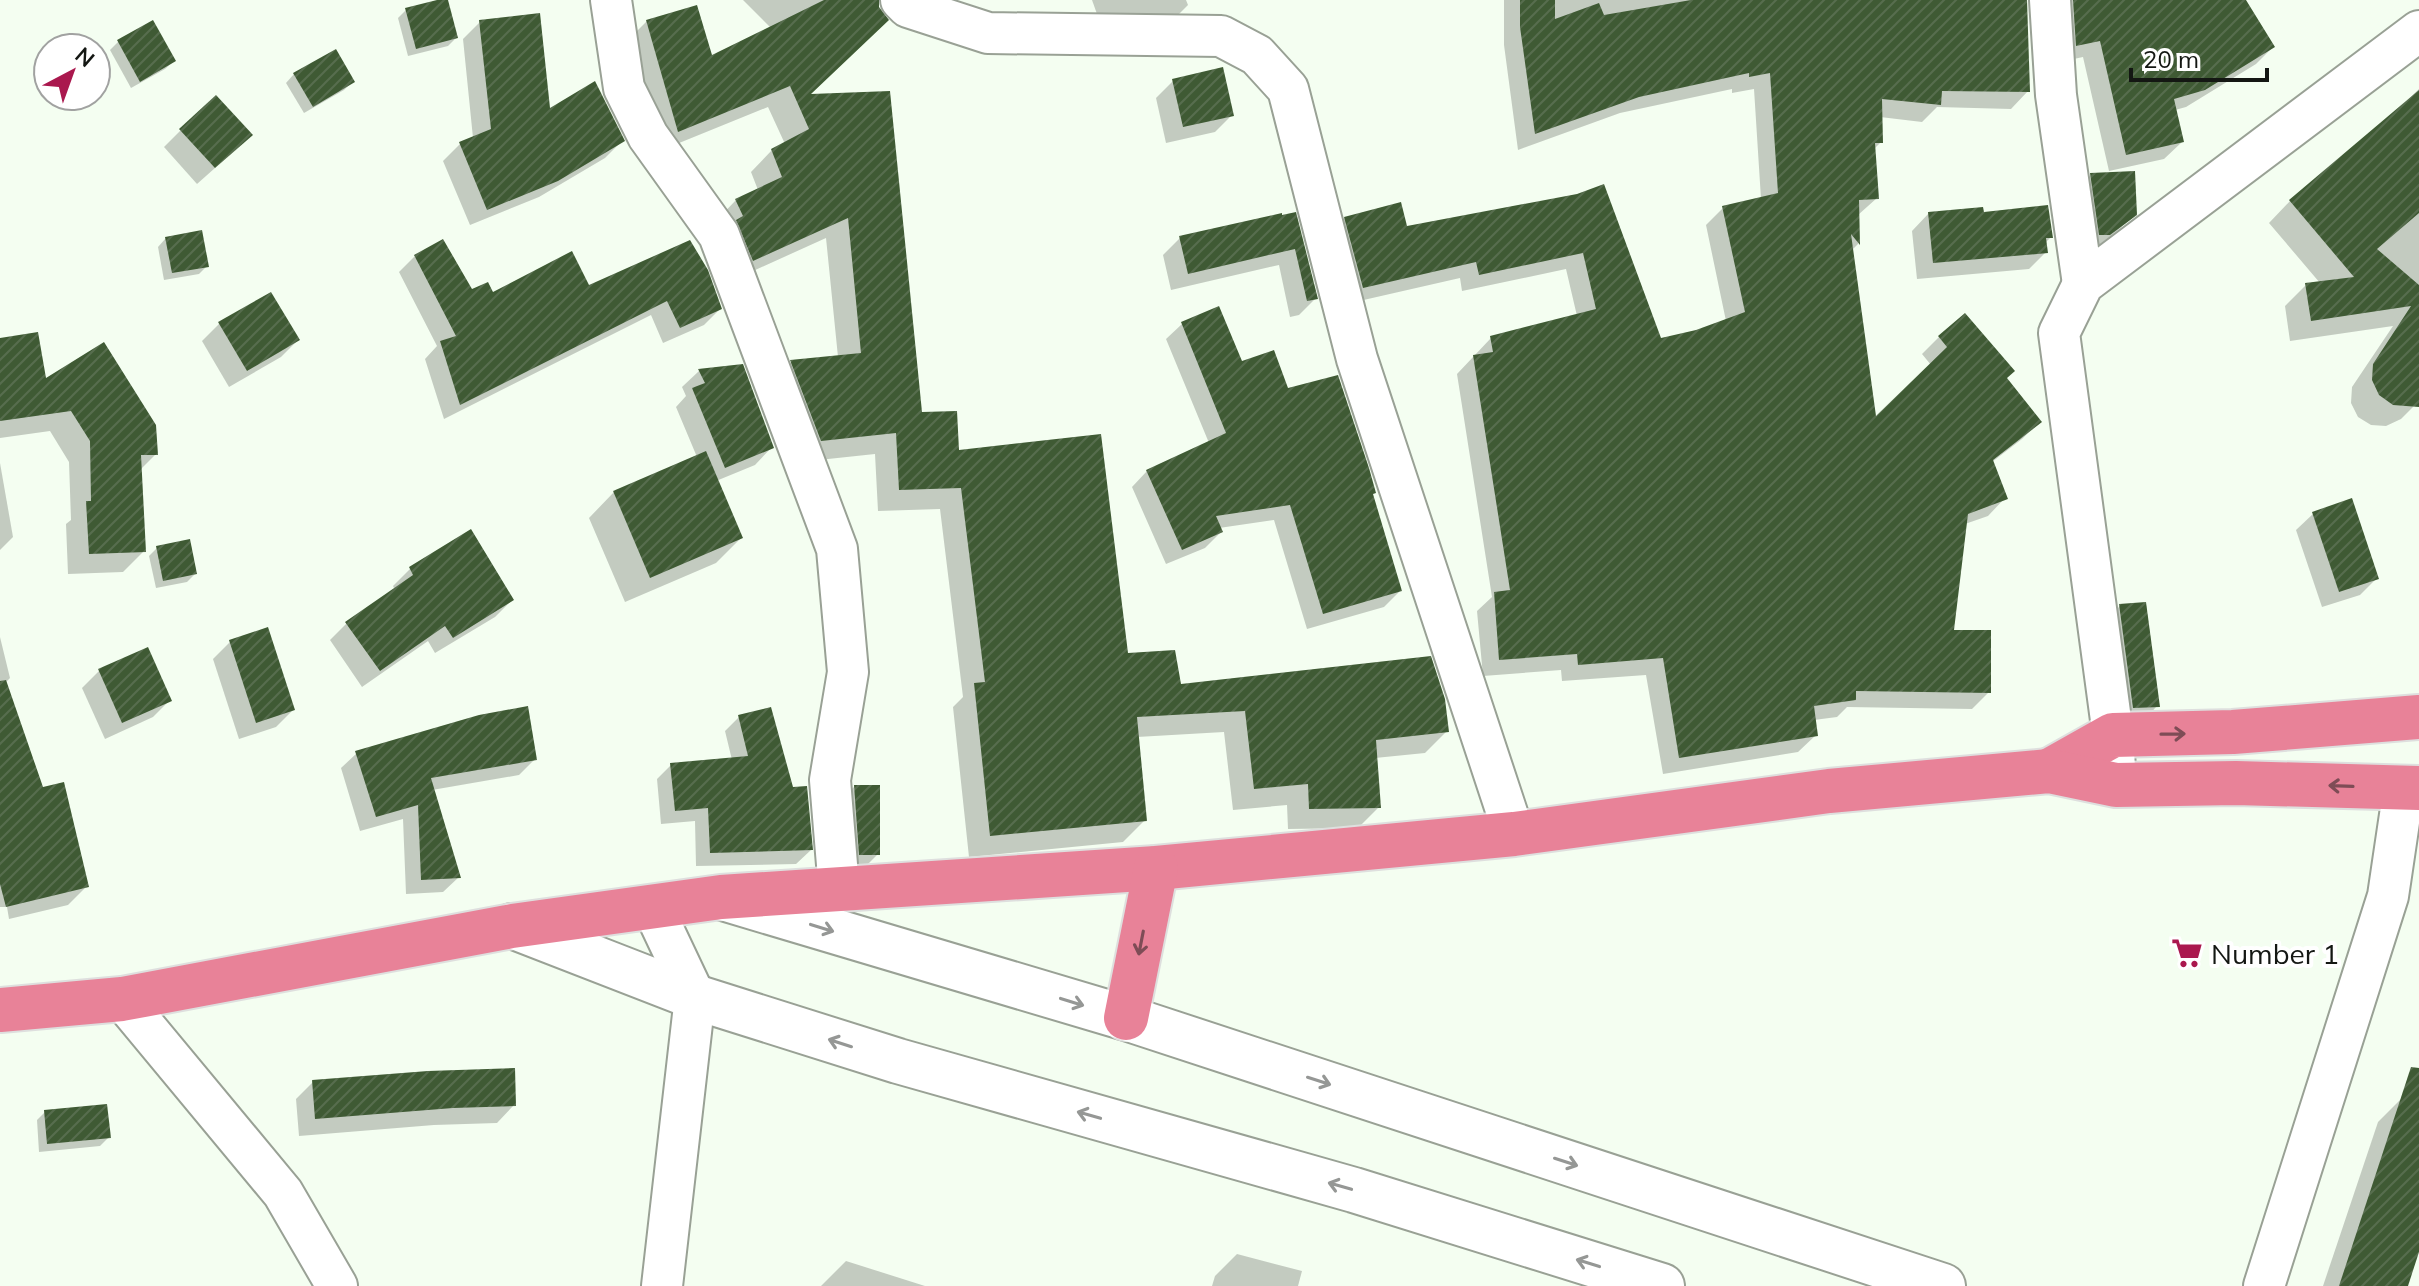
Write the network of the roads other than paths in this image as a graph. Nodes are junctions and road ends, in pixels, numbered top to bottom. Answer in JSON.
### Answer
{"nodes":[{"id":1,"x":611,"y":0,"type":"edge"},
{"id":2,"x":901,"y":0,"type":"edge"},
{"id":3,"x":2050,"y":0,"type":"edge"},
{"id":4,"x":2419,"y":31,"type":"edge"},
{"id":5,"x":2083,"y":284,"type":"junction"},
{"id":6,"x":2419,"y":717,"type":"edge"},
{"id":7,"x":2113,"y":735,"type":"junction"},
{"id":8,"x":2049,"y":771,"type":"junction"},
{"id":9,"x":2116,"y":785,"type":"junction"},
{"id":10,"x":2412,"y":788,"type":"edge"},
{"id":11,"x":1514,"y":834,"type":"junction"},
{"id":12,"x":1156,"y":868,"type":"junction"},
{"id":13,"x":839,"y":889,"type":"junction"},
{"id":14,"x":721,"y":897,"type":"junction"},
{"id":15,"x":652,"y":906,"type":"junction"},
{"id":16,"x":512,"y":926,"type":"junction"},
{"id":17,"x":695,"y":997,"type":"junction"},
{"id":18,"x":122,"y":999,"type":"junction"},
{"id":19,"x":0,"y":1010,"type":"edge"},
{"id":20,"x":1126,"y":1018,"type":"junction"},
{"id":21,"x":337,"y":1286,"type":"edge"},
{"id":22,"x":662,"y":1286,"type":"edge"},
{"id":23,"x":1662,"y":1286,"type":"edge"},
{"id":24,"x":1943,"y":1286,"type":"edge"},
{"id":25,"x":2264,"y":1286,"type":"edge"}],
"edges":[{"from":1,"to":13,"type":"street"},
{"from":2,"to":11,"type":"street"},
{"from":3,"to":5,"type":"street"},
{"from":4,"to":5,"type":"street"},
{"from":5,"to":7,"type":"street"},
{"from":7,"to":6,"type":"highway","one_way":true},
{"from":7,"to":8,"type":"highway"},
{"from":7,"to":9,"type":"street"},
{"from":8,"to":9,"type":"highway"},
{"from":8,"to":11,"type":"highway"},
{"from":10,"to":9,"type":"highway","one_way":true},
{"from":10,"to":25,"type":"street"},
{"from":11,"to":12,"type":"highway"},
{"from":12,"to":13,"type":"highway"},
{"from":12,"to":20,"type":"highway","one_way":true},
{"from":13,"to":14,"type":"highway"},
{"from":14,"to":15,"type":"highway"},
{"from":14,"to":20,"type":"street","one_way":true},
{"from":15,"to":16,"type":"highway"},
{"from":15,"to":17,"type":"street"},
{"from":16,"to":17,"type":"street"},
{"from":16,"to":18,"type":"highway"},
{"from":17,"to":22,"type":"street"},
{"from":23,"to":17,"type":"street","one_way":true},
{"from":18,"to":19,"type":"highway"},
{"from":18,"to":21,"type":"street"},
{"from":20,"to":24,"type":"street","one_way":true}]}
